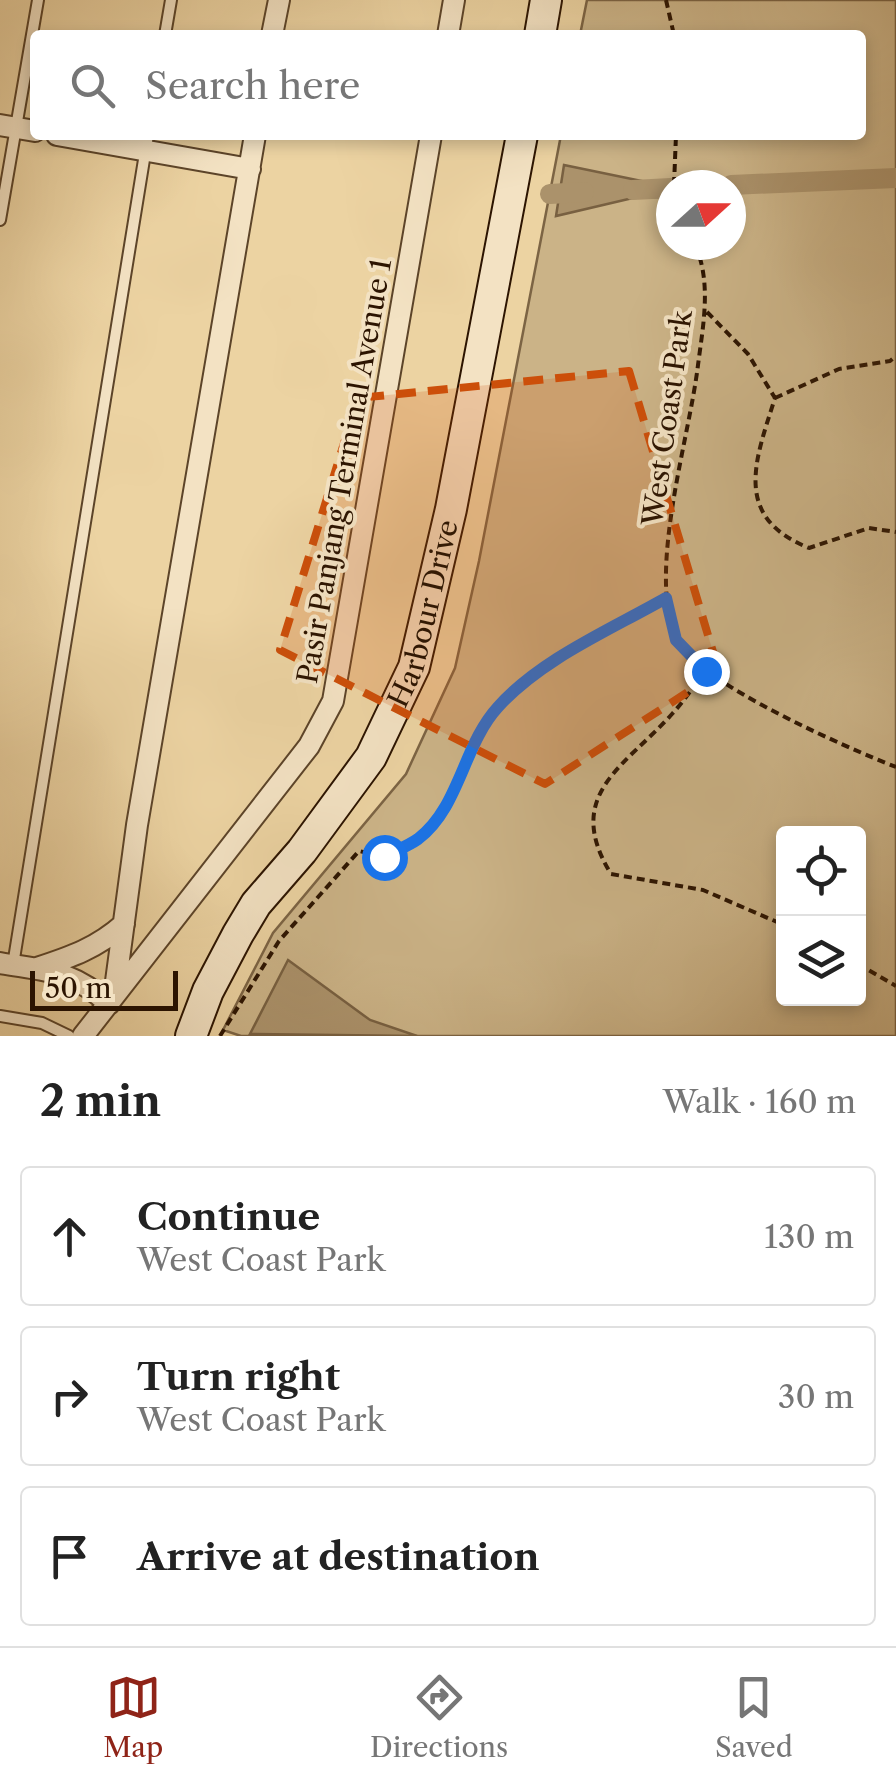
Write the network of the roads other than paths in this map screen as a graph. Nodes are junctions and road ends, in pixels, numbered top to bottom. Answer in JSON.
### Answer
{"nodes":[{"id":1,"x":38,"y":0,"type":"edge"},
{"id":2,"x":171,"y":0,"type":"edge"},
{"id":3,"x":278,"y":0,"type":"edge"},
{"id":4,"x":454,"y":0,"type":"edge"},
{"id":5,"x":546,"y":0,"type":"edge"},
{"id":6,"x":33,"y":30,"type":"edge"},
{"id":7,"x":166,"y":30,"type":"edge"},
{"id":8,"x":273,"y":30,"type":"edge"},
{"id":9,"x":449,"y":30,"type":"edge"},
{"id":10,"x":541,"y":30,"type":"edge"},
{"id":11,"x":30,"y":49,"type":"edge"},
{"id":12,"x":17,"y":128,"type":"edge"},
{"id":13,"x":113,"y":140,"type":"edge"},
{"id":14,"x":254,"y":140,"type":"edge"},
{"id":15,"x":430,"y":140,"type":"edge"},
{"id":16,"x":521,"y":140,"type":"edge"},
{"id":17,"x":147,"y":143,"type":"edge"},
{"id":18,"x":250,"y":169,"type":"junction"},
{"id":19,"x":0,"y":220,"type":"edge"},
{"id":20,"x":124,"y":924,"type":"junction"},
{"id":21,"x":7,"y":965,"type":"edge"},
{"id":22,"x":37,"y":968,"type":"junction"},
{"id":23,"x":111,"y":1001,"type":"junction"},
{"id":24,"x":0,"y":1016,"type":"edge"},
{"id":25,"x":69,"y":1036,"type":"edge"},
{"id":26,"x":84,"y":1036,"type":"edge"},
{"id":27,"x":191,"y":1036,"type":"edge"}],
"edges":[{"from":1,"to":6,"type":"lane"},
{"from":2,"to":7,"type":"lane"},
{"from":3,"to":8,"type":"street"},
{"from":4,"to":9,"type":"street"},
{"from":5,"to":10,"type":"main road"},
{"from":11,"to":12,"type":"lane"},
{"from":12,"to":19,"type":"lane"},
{"from":13,"to":17,"type":"street"},
{"from":14,"to":18,"type":"street"},
{"from":15,"to":23,"type":"street","name":"Pasir Panjang Terminal Avenue 1"},
{"from":16,"to":27,"type":"main road","name":"Harbour Drive"},
{"from":17,"to":18,"type":"street"},
{"from":17,"to":21,"type":"lane"},
{"from":18,"to":20,"type":"street"},
{"from":20,"to":22,"type":"street"},
{"from":20,"to":23,"type":"street"},
{"from":21,"to":22,"type":"street"},
{"from":22,"to":23,"type":"street"},
{"from":23,"to":26,"type":"street","name":"Pasir Panjang Terminal Avenue 1"},
{"from":24,"to":25,"type":"lane"}]}
